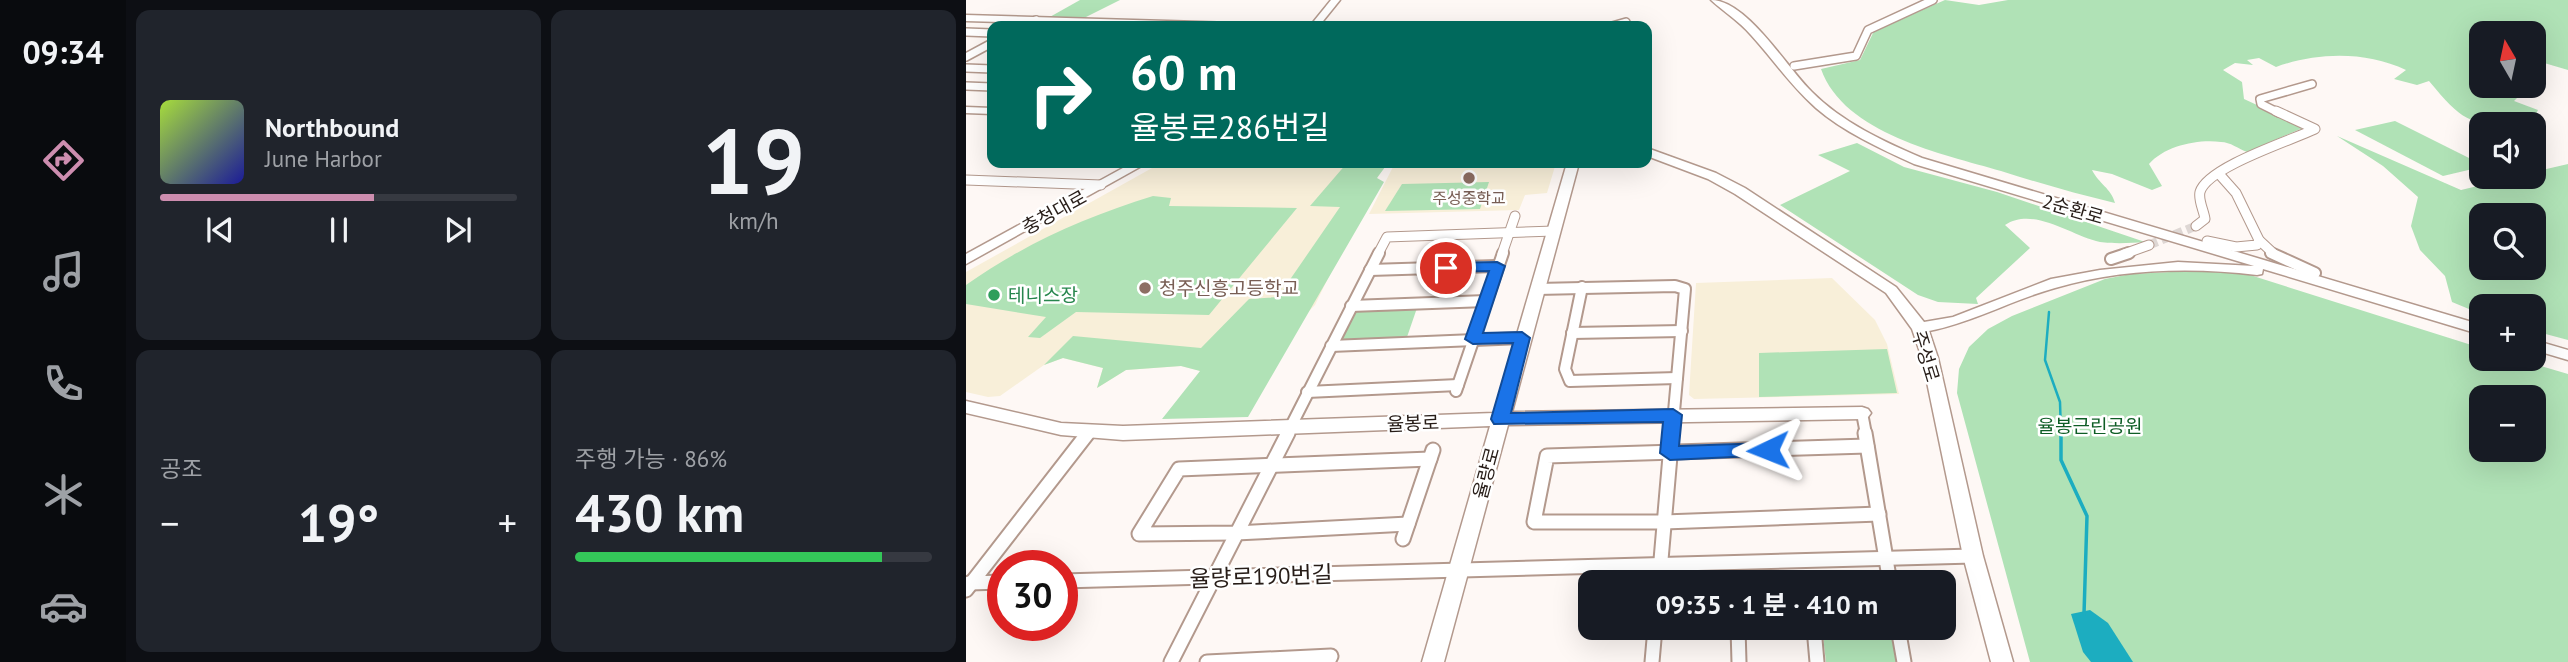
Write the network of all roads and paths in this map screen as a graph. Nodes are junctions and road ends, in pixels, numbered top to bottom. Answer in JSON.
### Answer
{"nodes":[{"id":1,"x":1335,"y":0,"type":"edge"},
{"id":2,"x":1715,"y":0,"type":"edge"},
{"id":3,"x":1727,"y":0,"type":"edge"},
{"id":4,"x":1933,"y":0,"type":"edge"},
{"id":5,"x":966,"y":18,"type":"edge"},
{"id":6,"x":1036,"y":20,"type":"joint"},
{"id":7,"x":1069,"y":21,"type":"edge"},
{"id":8,"x":1318,"y":21,"type":"edge"},
{"id":9,"x":966,"y":32,"type":"edge"},
{"id":10,"x":987,"y":33,"type":"edge"},
{"id":11,"x":987,"y":46,"type":"edge"},
{"id":12,"x":966,"y":47,"type":"edge"},
{"id":13,"x":984,"y":47,"type":"junction"},
{"id":14,"x":966,"y":57,"type":"edge"},
{"id":15,"x":1794,"y":66,"type":"junction"},
{"id":16,"x":966,"y":68,"type":"edge"},
{"id":17,"x":987,"y":69,"type":"edge"},
{"id":18,"x":2312,"y":85,"type":"dead end"},
{"id":19,"x":966,"y":86,"type":"edge"},
{"id":20,"x":987,"y":87,"type":"edge"},
{"id":21,"x":967,"y":111,"type":"edge"},
{"id":22,"x":987,"y":111,"type":"edge"},
{"id":23,"x":1652,"y":155,"type":"edge"},
{"id":24,"x":1132,"y":168,"type":"edge"},
{"id":25,"x":1574,"y":168,"type":"edge"},
{"id":26,"x":2220,"y":175,"type":"junction"},
{"id":27,"x":966,"y":180,"type":"edge"},
{"id":28,"x":1101,"y":185,"type":"junction"},
{"id":29,"x":1514,"y":216,"type":"dead end"},
{"id":30,"x":2196,"y":226,"type":"dead end"},
{"id":31,"x":1554,"y":230,"type":"junction"},
{"id":32,"x":1508,"y":234,"type":"junction"},
{"id":33,"x":2259,"y":240,"type":"junction"},
{"id":34,"x":2184,"y":241,"type":"junction"},
{"id":35,"x":2207,"y":241,"type":"junction"},
{"id":36,"x":2149,"y":245,"type":"tunnel mouth"},
{"id":37,"x":969,"y":257,"type":"edge"},
{"id":38,"x":2111,"y":259,"type":"junction"},
{"id":39,"x":1497,"y":266,"type":"junction"},
{"id":40,"x":2214,"y":266,"type":"junction"},
{"id":41,"x":2138,"y":267,"type":"junction"},
{"id":42,"x":1370,"y":270,"type":"junction"},
{"id":43,"x":2318,"y":278,"type":"junction"},
{"id":44,"x":2048,"y":285,"type":"junction"},
{"id":45,"x":1582,"y":287,"type":"junction"},
{"id":46,"x":1537,"y":289,"type":"junction"},
{"id":47,"x":1486,"y":301,"type":"junction"},
{"id":48,"x":1351,"y":306,"type":"junction"},
{"id":49,"x":2469,"y":318,"type":"edge"},
{"id":50,"x":2469,"y":326,"type":"edge"},
{"id":51,"x":1920,"y":328,"type":"junction"},
{"id":52,"x":1682,"y":331,"type":"junction"},
{"id":53,"x":1572,"y":333,"type":"junction"},
{"id":54,"x":1522,"y":338,"type":"junction"},
{"id":55,"x":1473,"y":339,"type":"junction"},
{"id":56,"x":2546,"y":340,"type":"edge"},
{"id":57,"x":1331,"y":346,"type":"junction"},
{"id":58,"x":2568,"y":346,"type":"edge"},
{"id":59,"x":2546,"y":349,"type":"edge"},
{"id":60,"x":2568,"y":355,"type":"edge"},
{"id":61,"x":1678,"y":378,"type":"junction"},
{"id":62,"x":1307,"y":392,"type":"junction"},
{"id":63,"x":966,"y":407,"type":"edge"},
{"id":64,"x":1862,"y":413,"type":"joint"},
{"id":65,"x":1673,"y":415,"type":"junction"},
{"id":66,"x":1500,"y":419,"type":"junction"},
{"id":67,"x":1289,"y":428,"type":"junction"},
{"id":68,"x":1088,"y":432,"type":"junction"},
{"id":69,"x":1867,"y":446,"type":"junction"},
{"id":70,"x":1670,"y":453,"type":"junction"},
{"id":71,"x":1269,"y":466,"type":"junction"},
{"id":72,"x":1878,"y":514,"type":"junction"},
{"id":73,"x":1664,"y":522,"type":"junction"},
{"id":74,"x":1408,"y":524,"type":"junction"},
{"id":75,"x":1236,"y":533,"type":"junction"},
{"id":76,"x":1403,"y":538,"type":"dead end"},
{"id":77,"x":1973,"y":556,"type":"junction"},
{"id":78,"x":1886,"y":558,"type":"junction"},
{"id":79,"x":1660,"y":564,"type":"junction"},
{"id":80,"x":1460,"y":569,"type":"junction"},
{"id":81,"x":1660,"y":570,"type":"edge"},
{"id":82,"x":1888,"y":570,"type":"edge"},
{"id":83,"x":1213,"y":578,"type":"junction"},
{"id":84,"x":1078,"y":581,"type":"edge"},
{"id":85,"x":987,"y":583,"type":"edge"},
{"id":86,"x":968,"y":585,"type":"edge"},
{"id":87,"x":1654,"y":640,"type":"edge"},
{"id":88,"x":1738,"y":640,"type":"edge"},
{"id":89,"x":1815,"y":640,"type":"edge"},
{"id":90,"x":1900,"y":640,"type":"edge"},
{"id":91,"x":1171,"y":662,"type":"edge"},
{"id":92,"x":1208,"y":662,"type":"edge"},
{"id":93,"x":1328,"y":662,"type":"edge"},
{"id":94,"x":1433,"y":662,"type":"edge"},
{"id":95,"x":1652,"y":662,"type":"edge"},
{"id":96,"x":1738,"y":662,"type":"edge"},
{"id":97,"x":1817,"y":662,"type":"edge"},
{"id":98,"x":1904,"y":662,"type":"edge"},
{"id":99,"x":2002,"y":662,"type":"edge"}],
"edges":[{"from":1,"to":8,"type":"street"},
{"from":2,"to":34,"type":"street","name":"2순환로"},
{"from":3,"to":15,"type":"street","name":"2순환로"},
{"from":4,"to":15,"type":"street"},
{"from":5,"to":6,"type":"street"},
{"from":6,"to":7,"type":"street"},
{"from":9,"to":10,"type":"street"},
{"from":11,"to":13,"type":"street"},
{"from":12,"to":13,"type":"street"},
{"from":13,"to":14,"type":"street"},
{"from":15,"to":35,"type":"street","name":"2순환로"},
{"from":16,"to":17,"type":"street"},
{"from":18,"to":26,"type":"street"},
{"from":19,"to":20,"type":"street"},
{"from":21,"to":22,"type":"street"},
{"from":23,"to":51,"type":"street","name":"주성로"},
{"from":24,"to":28,"type":"street","name":"충청대로"},
{"from":25,"to":31,"type":"street","name":"율량로"},
{"from":26,"to":30,"type":"street"},
{"from":26,"to":33,"type":"street"},
{"from":27,"to":28,"type":"street"},
{"from":28,"to":37,"type":"street","name":"충청대로"},
{"from":29,"to":32,"type":"street"},
{"from":31,"to":32,"type":"street"},
{"from":31,"to":46,"type":"street","name":"율량로"},
{"from":32,"to":39,"type":"street"},
{"from":32,"to":42,"type":"street"},
{"from":33,"to":35,"type":"street"},
{"from":33,"to":43,"type":"street"},
{"from":34,"to":40,"type":"street"},
{"from":34,"to":43,"type":"street","name":"2순환로"},
{"from":35,"to":43,"type":"street","name":"2순환로"},
{"from":36,"to":38,"type":"street"},
{"from":38,"to":41,"type":"street"},
{"from":38,"to":44,"type":"street"},
{"from":39,"to":42,"type":"street"},
{"from":39,"to":47,"type":"street"},
{"from":40,"to":41,"type":"street"},
{"from":40,"to":43,"type":"street"},
{"from":41,"to":44,"type":"street"},
{"from":42,"to":48,"type":"street"},
{"from":43,"to":49,"type":"street","name":"2순환로"},
{"from":43,"to":50,"type":"street","name":"2순환로"},
{"from":44,"to":51,"type":"street"},
{"from":45,"to":46,"type":"street"},
{"from":45,"to":52,"type":"street"},
{"from":45,"to":53,"type":"street"},
{"from":46,"to":54,"type":"street","name":"율량로"},
{"from":47,"to":48,"type":"street"},
{"from":47,"to":55,"type":"street"},
{"from":48,"to":57,"type":"street"},
{"from":51,"to":77,"type":"street","name":"주성로"},
{"from":52,"to":53,"type":"street"},
{"from":52,"to":61,"type":"street"},
{"from":53,"to":61,"type":"street"},
{"from":54,"to":55,"type":"street"},
{"from":54,"to":66,"type":"street","name":"율량로"},
{"from":55,"to":57,"type":"street"},
{"from":55,"to":62,"type":"street"},
{"from":56,"to":58,"type":"street"},
{"from":57,"to":62,"type":"street"},
{"from":59,"to":60,"type":"street"},
{"from":61,"to":65,"type":"street"},
{"from":62,"to":67,"type":"street"},
{"from":63,"to":68,"type":"street","name":"율봉로"},
{"from":64,"to":65,"type":"street","name":"율봉로"},
{"from":64,"to":69,"type":"street"},
{"from":65,"to":66,"type":"street","name":"율봉로"},
{"from":65,"to":70,"type":"street"},
{"from":66,"to":67,"type":"street","name":"율봉로"},
{"from":66,"to":80,"type":"street","name":"율량로"},
{"from":67,"to":68,"type":"street","name":"율봉로"},
{"from":67,"to":71,"type":"street"},
{"from":68,"to":86,"type":"street"},
{"from":69,"to":70,"type":"street"},
{"from":69,"to":72,"type":"street"},
{"from":70,"to":73,"type":"street"},
{"from":70,"to":73,"type":"street"},
{"from":71,"to":74,"type":"street"},
{"from":71,"to":75,"type":"street"},
{"from":71,"to":75,"type":"street"},
{"from":72,"to":73,"type":"street"},
{"from":72,"to":78,"type":"street"},
{"from":73,"to":79,"type":"street"},
{"from":74,"to":75,"type":"street"},
{"from":74,"to":76,"type":"street"},
{"from":75,"to":83,"type":"street"},
{"from":77,"to":78,"type":"street","name":"율량로190번길"},
{"from":77,"to":99,"type":"street","name":"주성로"},
{"from":78,"to":79,"type":"street","name":"율량로190번길"},
{"from":78,"to":82,"type":"street"},
{"from":79,"to":80,"type":"street","name":"율량로190번길"},
{"from":79,"to":81,"type":"street"},
{"from":80,"to":83,"type":"street","name":"율량로190번길"},
{"from":80,"to":94,"type":"street","name":"율량로"},
{"from":83,"to":84,"type":"street","name":"율량로190번길"},
{"from":83,"to":91,"type":"street"},
{"from":85,"to":86,"type":"street"},
{"from":87,"to":95,"type":"street"},
{"from":88,"to":96,"type":"street"},
{"from":89,"to":97,"type":"street"},
{"from":90,"to":98,"type":"street"},
{"from":92,"to":93,"type":"street"}]}
